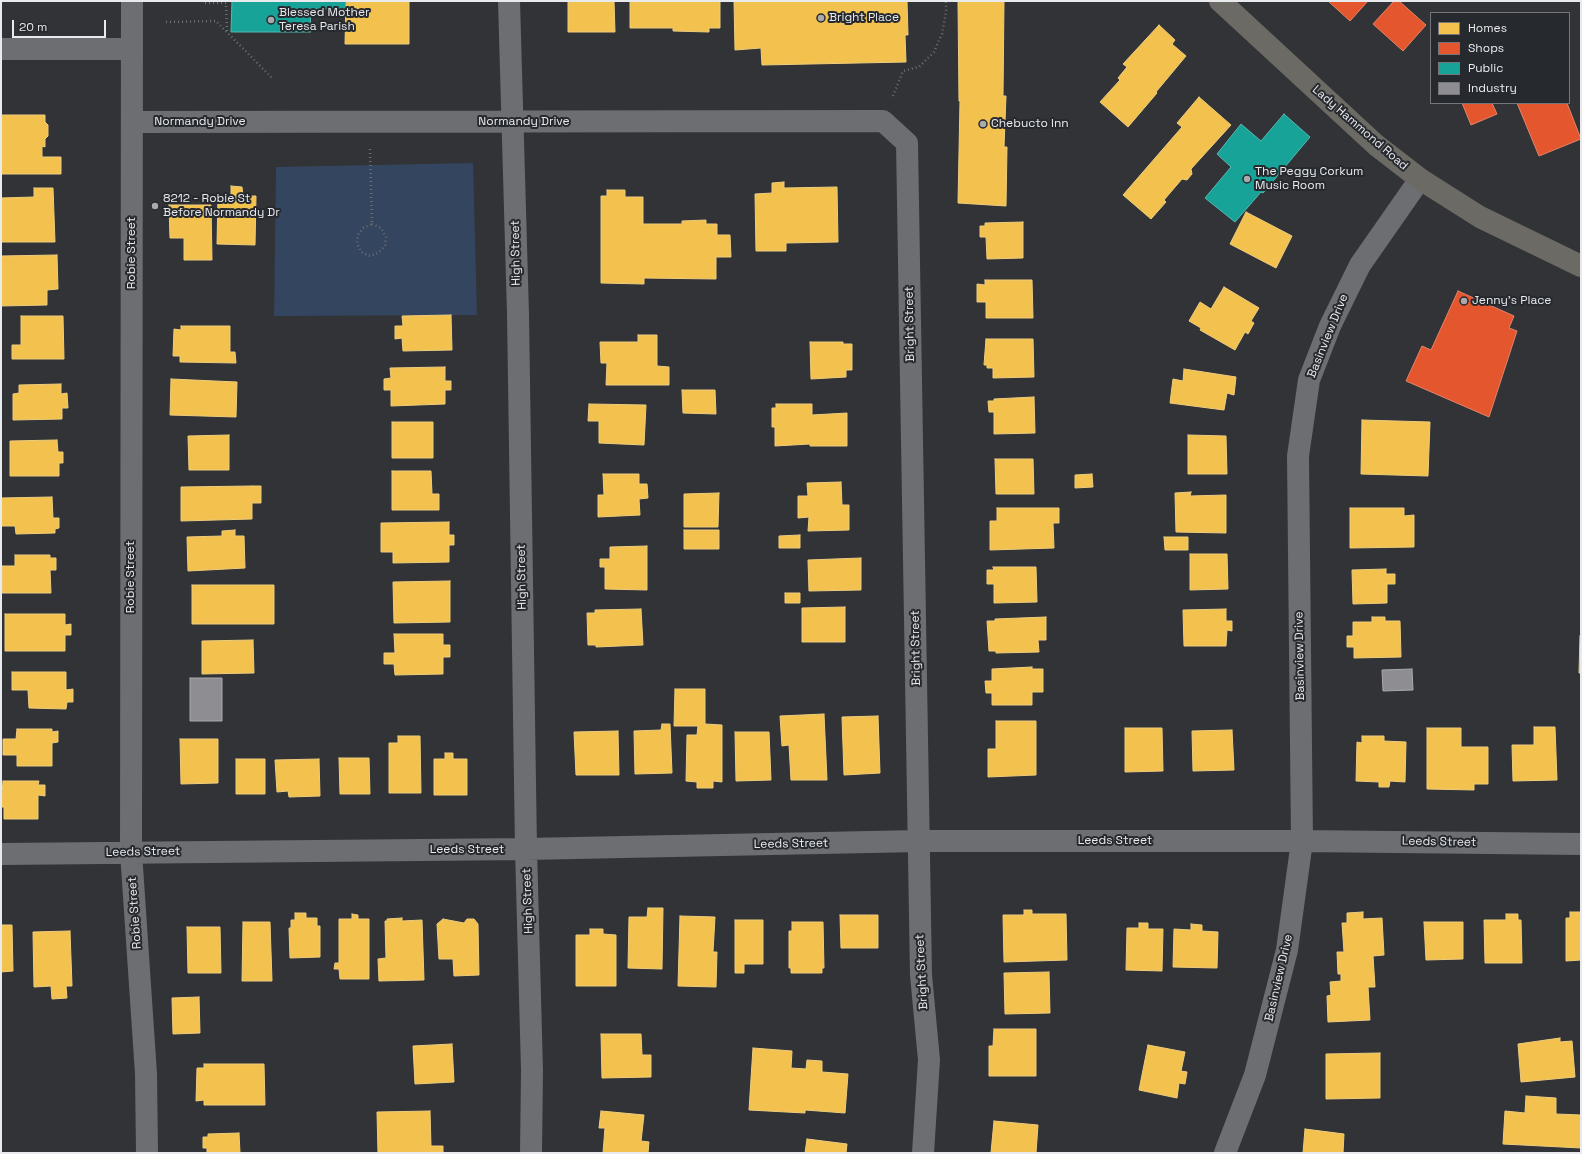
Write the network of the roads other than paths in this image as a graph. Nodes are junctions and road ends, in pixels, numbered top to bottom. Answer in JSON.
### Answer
{"nodes":[{"id":1,"x":132,"y":1,"type":"edge"},
{"id":2,"x":509,"y":1,"type":"edge"},
{"id":3,"x":1220,"y":1,"type":"edge"},
{"id":4,"x":1,"y":49,"type":"edge"},
{"id":5,"x":132,"y":49,"type":"junction"},
{"id":6,"x":132,"y":122,"type":"junction"},
{"id":7,"x":512,"y":122,"type":"junction"},
{"id":8,"x":907,"y":142,"type":"joint"},
{"id":9,"x":1420,"y":179,"type":"junction"},
{"id":10,"x":1581,"y":266,"type":"edge"},
{"id":11,"x":919,"y":841,"type":"junction"},
{"id":12,"x":1302,"y":841,"type":"junction"},
{"id":13,"x":1581,"y":844,"type":"edge"},
{"id":14,"x":526,"y":849,"type":"junction"},
{"id":15,"x":131,"y":852,"type":"junction"},
{"id":16,"x":1,"y":854,"type":"edge"},
{"id":17,"x":147,"y":1153,"type":"edge"},
{"id":18,"x":531,"y":1153,"type":"edge"},
{"id":19,"x":923,"y":1153,"type":"edge"},
{"id":20,"x":1225,"y":1153,"type":"edge"}],
"edges":[{"from":1,"to":5,"type":"street","name":"Robie Street"},
{"from":2,"to":7,"type":"street","name":"High Street"},
{"from":3,"to":9,"type":"main road","name":"Lady Hammond Road"},
{"from":4,"to":5,"type":"street"},
{"from":5,"to":6,"type":"street","name":"Robie Street"},
{"from":6,"to":7,"type":"street","name":"Normandy Drive"},
{"from":6,"to":15,"type":"street","name":"Robie Street"},
{"from":7,"to":8,"type":"street","name":"Normandy Drive"},
{"from":7,"to":14,"type":"street","name":"High Street"},
{"from":8,"to":11,"type":"street","name":"Bright Street"},
{"from":9,"to":10,"type":"main road","name":"Lady Hammond Road"},
{"from":9,"to":12,"type":"street","name":"Basinview Drive"},
{"from":11,"to":12,"type":"street","name":"Leeds Street"},
{"from":11,"to":14,"type":"street","name":"Leeds Street"},
{"from":11,"to":19,"type":"street","name":"Bright Street"},
{"from":12,"to":13,"type":"street","name":"Leeds Street"},
{"from":12,"to":20,"type":"street","name":"Basinview Drive"},
{"from":14,"to":15,"type":"street","name":"Leeds Street"},
{"from":14,"to":18,"type":"street","name":"High Street"},
{"from":15,"to":16,"type":"street","name":"Leeds Street"},
{"from":15,"to":17,"type":"street","name":"Robie Street"}]}
